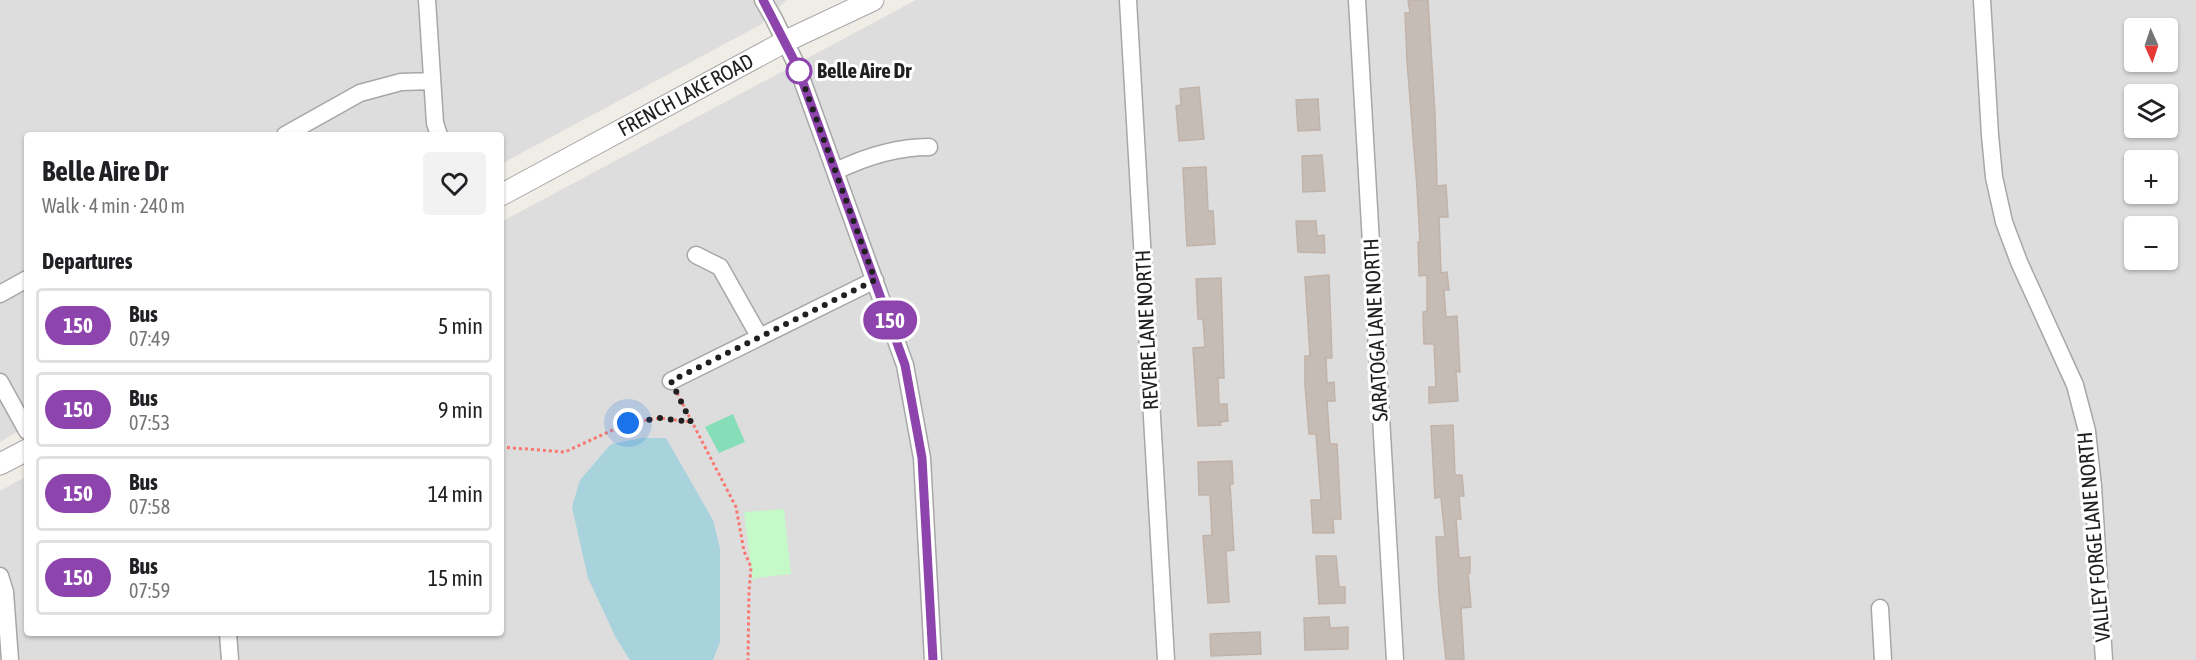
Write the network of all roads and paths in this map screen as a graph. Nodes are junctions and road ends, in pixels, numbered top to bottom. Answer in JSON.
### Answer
{"nodes":[{"id":1,"x":428,"y":0,"type":"edge"},
{"id":2,"x":763,"y":0,"type":"edge"},
{"id":3,"x":873,"y":0,"type":"edge"},
{"id":4,"x":1128,"y":0,"type":"edge"},
{"id":5,"x":1358,"y":0,"type":"edge"},
{"id":6,"x":1982,"y":0,"type":"edge"},
{"id":7,"x":786,"y":41,"type":"junction"},
{"id":8,"x":432,"y":81,"type":"junction"},
{"id":9,"x":290,"y":132,"type":"edge"},
{"id":10,"x":438,"y":132,"type":"edge"},
{"id":11,"x":929,"y":147,"type":"dead end"},
{"id":12,"x":836,"y":171,"type":"junction"},
{"id":13,"x":504,"y":193,"type":"edge"},
{"id":14,"x":696,"y":255,"type":"dead end"},
{"id":15,"x":875,"y":280,"type":"junction"},
{"id":16,"x":24,"y":281,"type":"edge"},
{"id":17,"x":0,"y":294,"type":"edge"},
{"id":18,"x":759,"y":336,"type":"junction"},
{"id":19,"x":671,"y":381,"type":"joint"},
{"id":20,"x":0,"y":382,"type":"edge"},
{"id":21,"x":691,"y":422,"type":"junction"},
{"id":22,"x":24,"y":426,"type":"edge"},
{"id":23,"x":504,"y":447,"type":"edge"},
{"id":24,"x":24,"y":452,"type":"edge"},
{"id":25,"x":0,"y":464,"type":"edge"},
{"id":26,"x":0,"y":576,"type":"edge"},
{"id":27,"x":1880,"y":608,"type":"dead end"},
{"id":28,"x":228,"y":636,"type":"edge"},
{"id":29,"x":10,"y":660,"type":"edge"},
{"id":30,"x":230,"y":660,"type":"edge"},
{"id":31,"x":748,"y":660,"type":"edge"},
{"id":32,"x":933,"y":660,"type":"edge"},
{"id":33,"x":1166,"y":660,"type":"edge"},
{"id":34,"x":1395,"y":660,"type":"edge"},
{"id":35,"x":1883,"y":660,"type":"edge"},
{"id":36,"x":2104,"y":660,"type":"edge"}],
"edges":[{"from":1,"to":8,"type":"street"},
{"from":2,"to":7,"type":"street"},
{"from":3,"to":7,"type":"street","name":"FRENCH LAKE ROAD"},
{"from":4,"to":33,"type":"street","name":"REVERE LANE NORTH"},
{"from":5,"to":34,"type":"street","name":"SARATOGA LANE NORTH"},
{"from":6,"to":36,"type":"street","name":"VALLEY FORGE LANE NORTH"},
{"from":7,"to":12,"type":"street"},
{"from":7,"to":13,"type":"street","name":"FRENCH LAKE ROAD"},
{"from":8,"to":9,"type":"street"},
{"from":8,"to":10,"type":"street"},
{"from":11,"to":12,"type":"street"},
{"from":12,"to":15,"type":"street"},
{"from":14,"to":18,"type":"street"},
{"from":15,"to":18,"type":"street"},
{"from":15,"to":32,"type":"street"},
{"from":16,"to":17,"type":"street"},
{"from":18,"to":19,"type":"street"},
{"from":19,"to":21,"type":"path"},
{"from":20,"to":22,"type":"street"},
{"from":21,"to":23,"type":"path"},
{"from":21,"to":31,"type":"path"},
{"from":24,"to":25,"type":"street"},
{"from":26,"to":29,"type":"street"},
{"from":27,"to":35,"type":"street"},
{"from":28,"to":30,"type":"street"}]}
